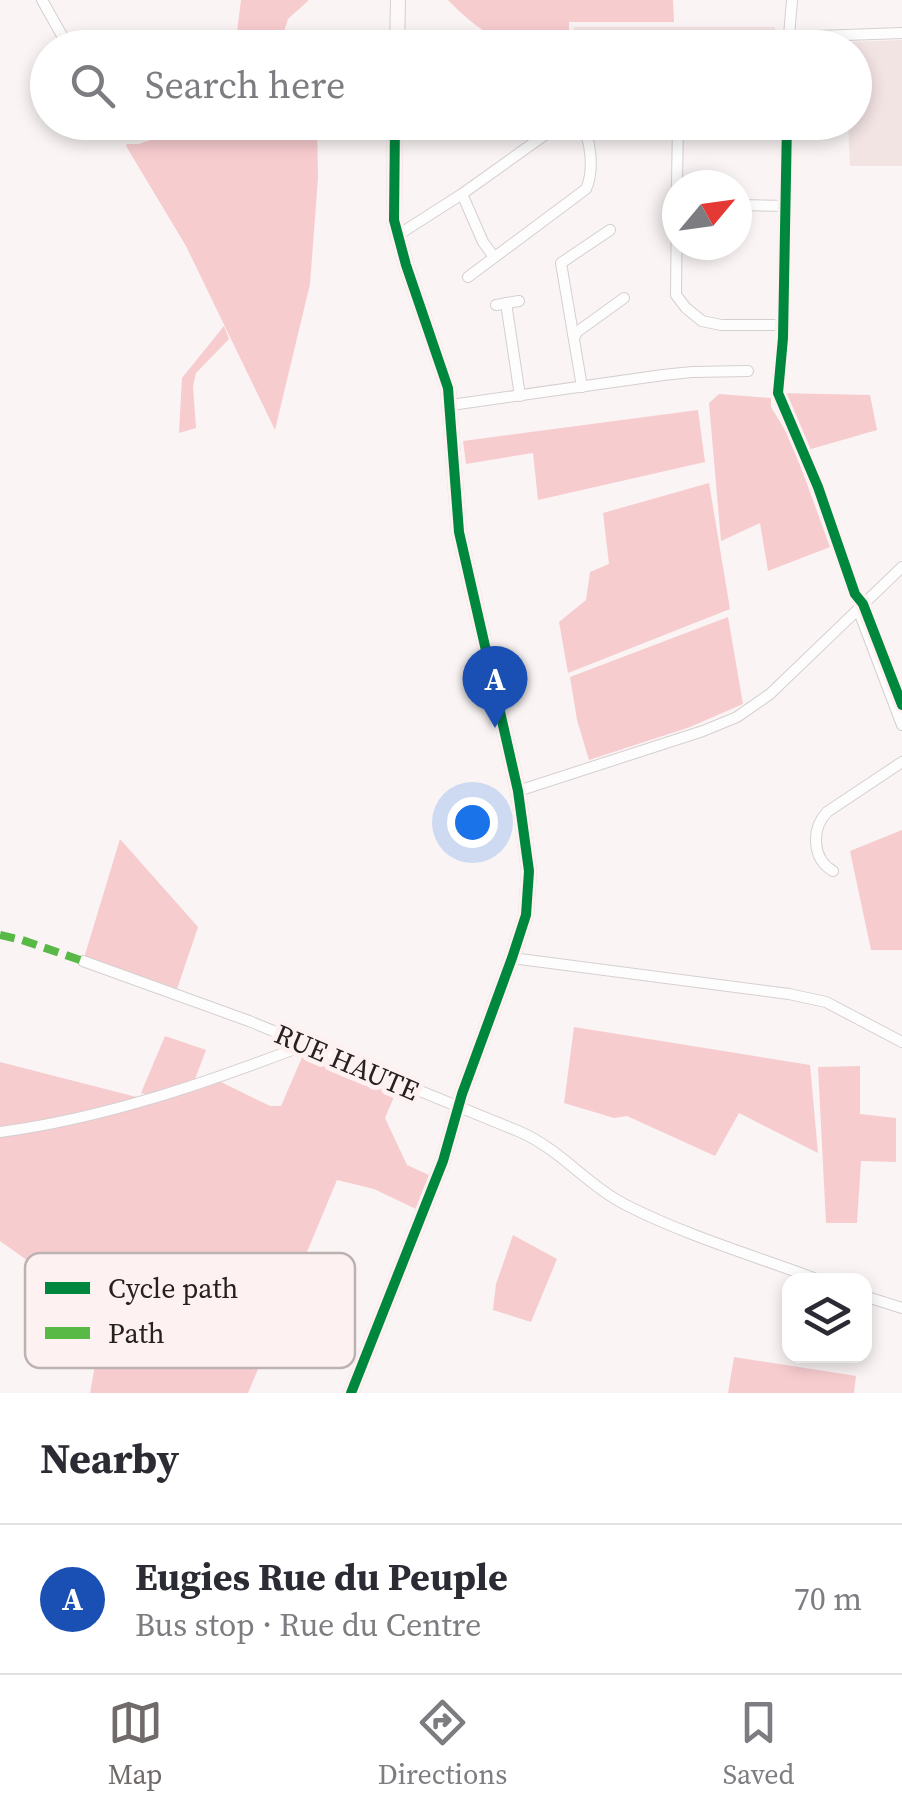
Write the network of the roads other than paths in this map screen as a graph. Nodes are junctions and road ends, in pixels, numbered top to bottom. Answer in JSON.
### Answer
{"nodes":[{"id":1,"x":42,"y":0,"type":"edge"},
{"id":2,"x":398,"y":0,"type":"edge"},
{"id":3,"x":792,"y":0,"type":"edge"},
{"id":4,"x":58,"y":30,"type":"edge"},
{"id":5,"x":397,"y":30,"type":"edge"},
{"id":6,"x":789,"y":30,"type":"edge"},
{"id":7,"x":902,"y":33,"type":"edge"},
{"id":8,"x":872,"y":35,"type":"edge"},
{"id":9,"x":394,"y":140,"type":"edge"},
{"id":10,"x":538,"y":140,"type":"edge"},
{"id":11,"x":588,"y":140,"type":"edge"},
{"id":12,"x":678,"y":140,"type":"edge"},
{"id":13,"x":787,"y":140,"type":"edge"},
{"id":14,"x":677,"y":170,"type":"edge"},
{"id":15,"x":462,"y":194,"type":"junction"},
{"id":16,"x":752,"y":205,"type":"edge"},
{"id":17,"x":786,"y":206,"type":"junction"},
{"id":18,"x":610,"y":230,"type":"dead end"},
{"id":19,"x":398,"y":235,"type":"junction"},
{"id":20,"x":494,"y":257,"type":"junction"},
{"id":21,"x":676,"y":260,"type":"edge"},
{"id":22,"x":468,"y":277,"type":"dead end"},
{"id":23,"x":624,"y":298,"type":"dead end"},
{"id":24,"x":519,"y":301,"type":"dead end"},
{"id":25,"x":783,"y":325,"type":"junction"},
{"id":26,"x":574,"y":338,"type":"junction"},
{"id":27,"x":782,"y":350,"type":"dead end"},
{"id":28,"x":748,"y":371,"type":"dead end"},
{"id":29,"x":582,"y":387,"type":"junction"},
{"id":30,"x":520,"y":396,"type":"junction"},
{"id":31,"x":451,"y":405,"type":"junction"},
{"id":32,"x":902,"y":567,"type":"edge"},
{"id":33,"x":858,"y":609,"type":"junction"},
{"id":34,"x":902,"y":725,"type":"edge"},
{"id":35,"x":902,"y":762,"type":"edge"},
{"id":36,"x":518,"y":791,"type":"junction"},
{"id":37,"x":834,"y":871,"type":"dead end"},
{"id":38,"x":512,"y":958,"type":"junction"},
{"id":39,"x":83,"y":962,"type":"dead end"},
{"id":40,"x":902,"y":1042,"type":"edge"},
{"id":41,"x":306,"y":1044,"type":"junction"},
{"id":42,"x":460,"y":1108,"type":"junction"},
{"id":43,"x":0,"y":1132,"type":"edge"},
{"id":44,"x":800,"y":1273,"type":"edge"},
{"id":45,"x":872,"y":1299,"type":"edge"},
{"id":46,"x":902,"y":1308,"type":"edge"},
{"id":47,"x":350,"y":1393,"type":"edge"}],
"edges":[{"from":1,"to":4,"type":"street"},
{"from":2,"to":5,"type":"street"},
{"from":3,"to":6,"type":"street"},
{"from":7,"to":8,"type":"street"},
{"from":9,"to":19,"type":"street"},
{"from":10,"to":15,"type":"street"},
{"from":11,"to":20,"type":"street"},
{"from":12,"to":14,"type":"street"},
{"from":13,"to":17,"type":"street"},
{"from":15,"to":19,"type":"street"},
{"from":15,"to":20,"type":"street"},
{"from":16,"to":17,"type":"street"},
{"from":17,"to":25,"type":"street"},
{"from":18,"to":26,"type":"street"},
{"from":19,"to":31,"type":"street"},
{"from":20,"to":22,"type":"street"},
{"from":21,"to":25,"type":"street"},
{"from":23,"to":26,"type":"street"},
{"from":24,"to":30,"type":"street"},
{"from":25,"to":27,"type":"street"},
{"from":26,"to":29,"type":"street"},
{"from":28,"to":29,"type":"street"},
{"from":29,"to":30,"type":"street"},
{"from":30,"to":31,"type":"street"},
{"from":31,"to":36,"type":"street"},
{"from":32,"to":33,"type":"street"},
{"from":33,"to":34,"type":"street"},
{"from":33,"to":36,"type":"street"},
{"from":35,"to":37,"type":"street"},
{"from":36,"to":38,"type":"street"},
{"from":38,"to":40,"type":"street"},
{"from":38,"to":42,"type":"street"},
{"from":39,"to":41,"type":"street","name":"RUE HAUTE"},
{"from":41,"to":42,"type":"street","name":"RUE HAUTE"},
{"from":41,"to":43,"type":"street"},
{"from":42,"to":44,"type":"street","name":"RUE HAUTE"},
{"from":42,"to":47,"type":"street"},
{"from":45,"to":46,"type":"street"}]}
